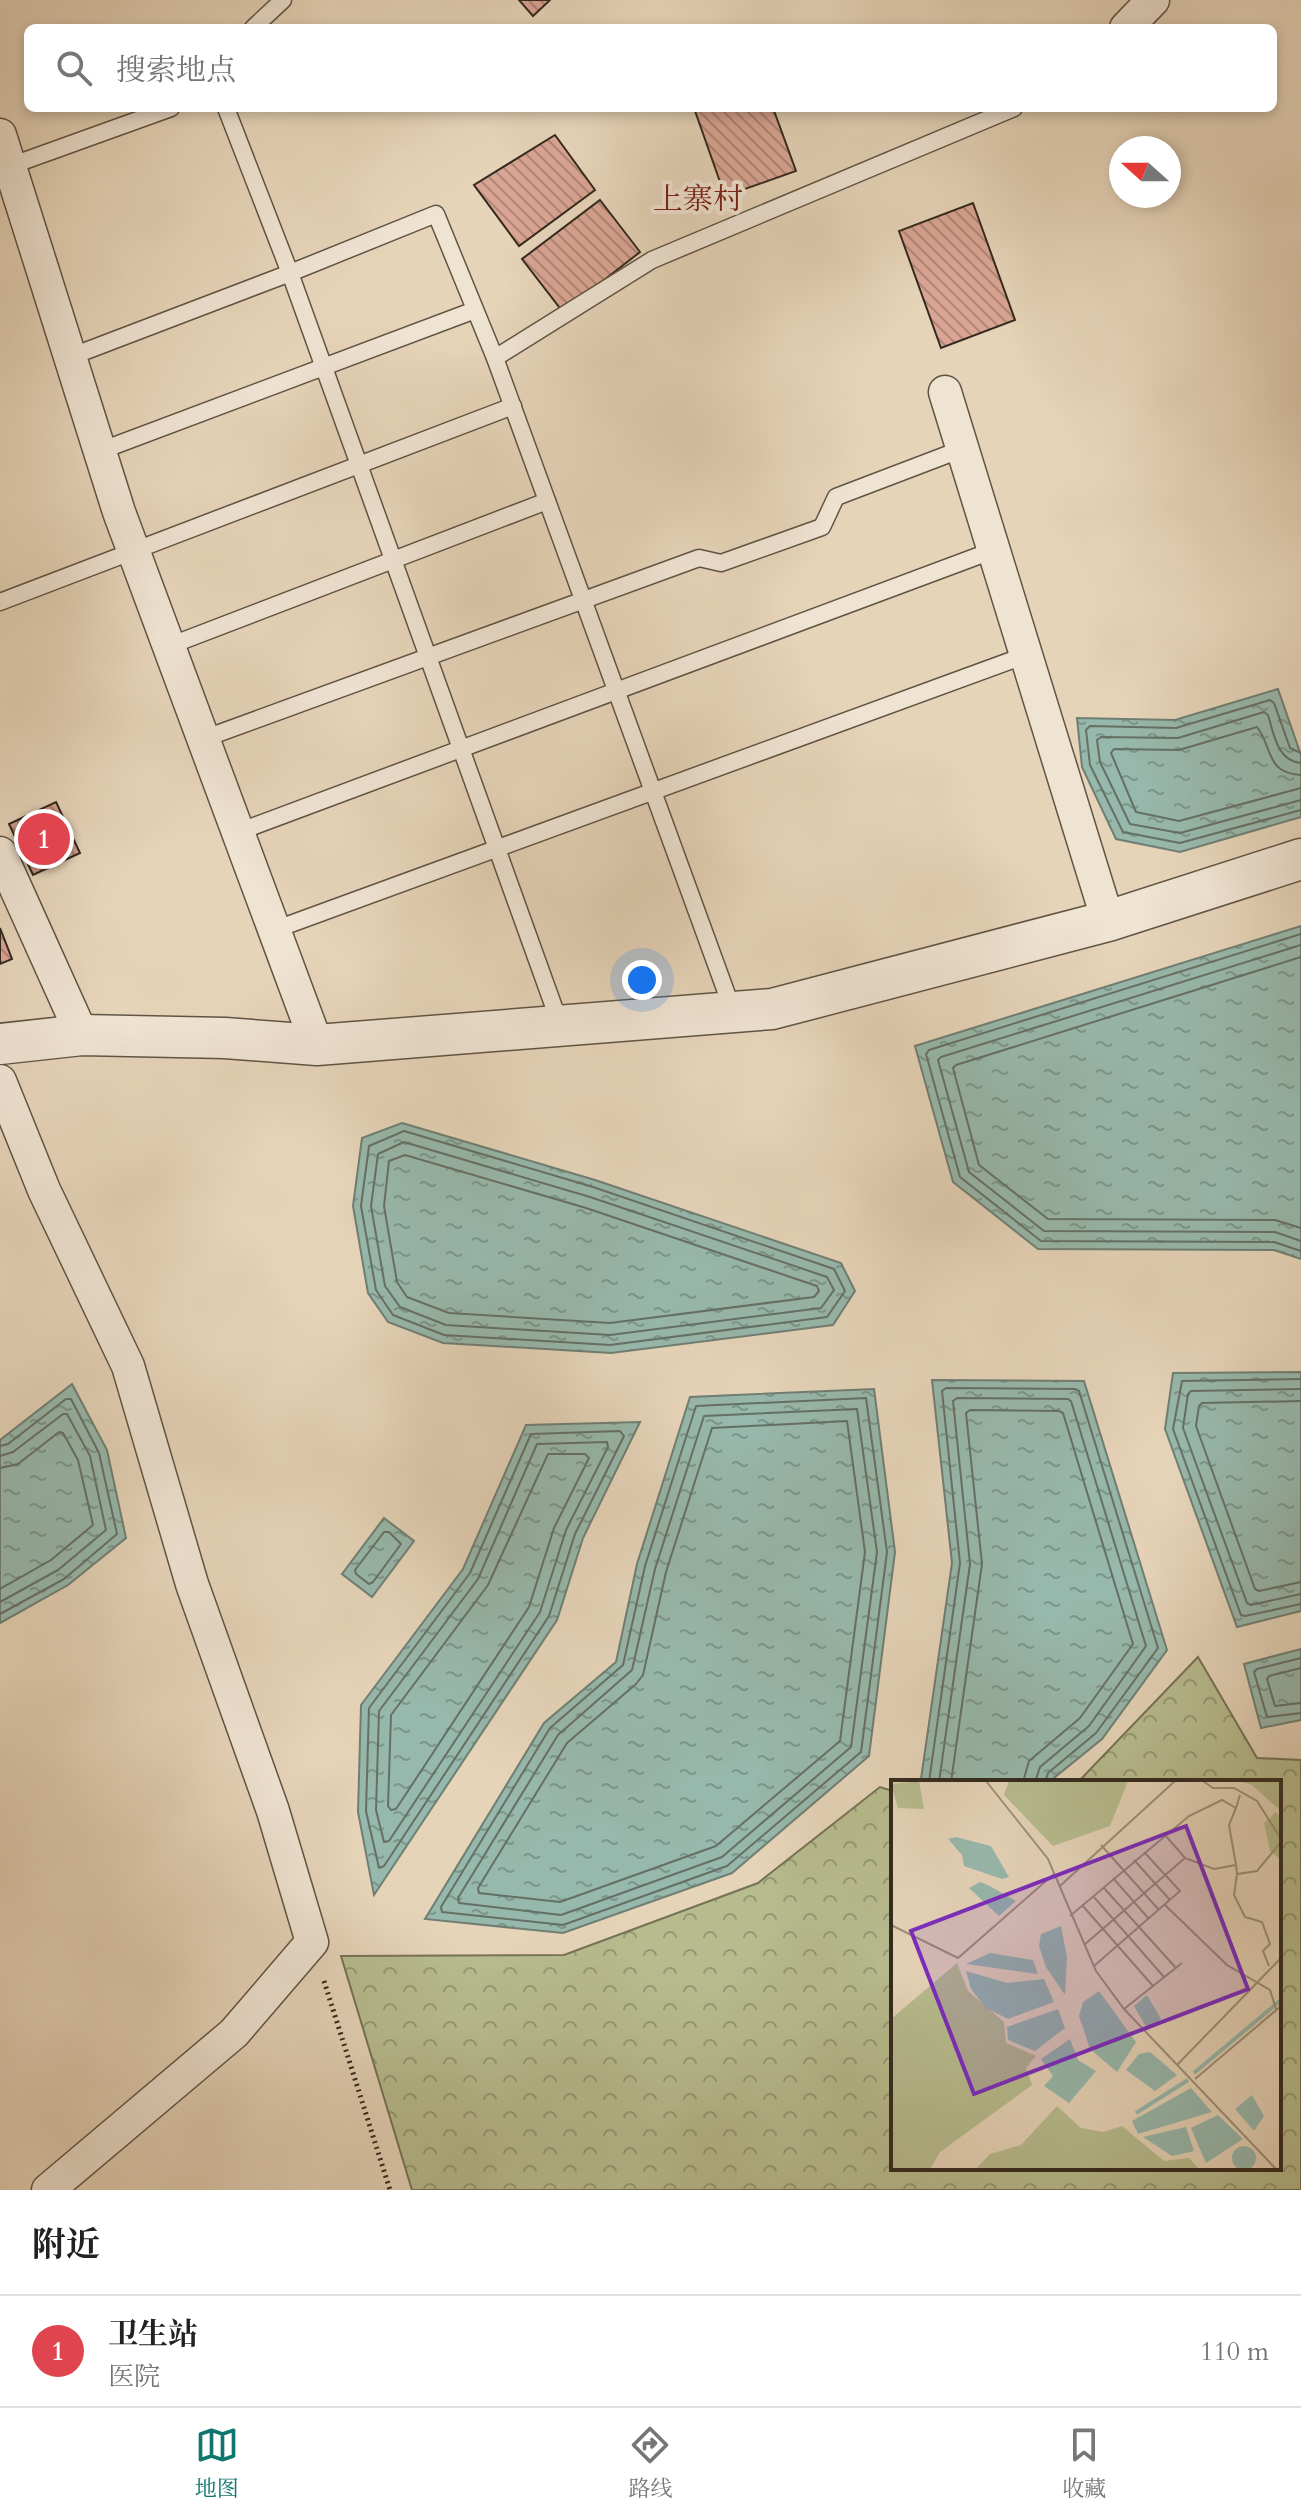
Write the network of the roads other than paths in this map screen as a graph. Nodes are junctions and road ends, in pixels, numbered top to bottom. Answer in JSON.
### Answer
{"nodes":[{"id":1,"x":283,"y":0,"type":"edge"},
{"id":2,"x":1153,"y":0,"type":"edge"},
{"id":3,"x":257,"y":24,"type":"edge"},
{"id":4,"x":1130,"y":24,"type":"edge"},
{"id":5,"x":160,"y":112,"type":"edge"},
{"id":6,"x":228,"y":112,"type":"edge"},
{"id":7,"x":1004,"y":112,"type":"edge"},
{"id":8,"x":0,"y":135,"type":"edge"},
{"id":9,"x":10,"y":166,"type":"junction"},
{"id":10,"x":290,"y":273,"type":"junction"},
{"id":11,"x":475,"y":310,"type":"junction"},
{"id":12,"x":70,"y":357,"type":"junction"},
{"id":13,"x":495,"y":358,"type":"junction"},
{"id":14,"x":323,"y":367,"type":"junction"},
{"id":15,"x":945,"y":392,"type":"dead end"},
{"id":16,"x":513,"y":406,"type":"junction"},
{"id":17,"x":962,"y":449,"type":"junction"},
{"id":18,"x":100,"y":451,"type":"junction"},
{"id":19,"x":359,"y":464,"type":"junction"},
{"id":20,"x":547,"y":501,"type":"junction"},
{"id":21,"x":133,"y":549,"type":"junction"},
{"id":22,"x":994,"y":550,"type":"junction"},
{"id":23,"x":393,"y":560,"type":"junction"},
{"id":24,"x":583,"y":600,"type":"junction"},
{"id":25,"x":0,"y":602,"type":"edge"},
{"id":26,"x":169,"y":646,"type":"junction"},
{"id":27,"x":1026,"y":655,"type":"junction"},
{"id":28,"x":428,"y":657,"type":"junction"},
{"id":29,"x":617,"y":691,"type":"junction"},
{"id":30,"x":203,"y":739,"type":"junction"},
{"id":31,"x":461,"y":749,"type":"junction"},
{"id":32,"x":653,"y":791,"type":"junction"},
{"id":33,"x":238,"y":832,"type":"junction"},
{"id":34,"x":497,"y":848,"type":"junction"},
{"id":35,"x":0,"y":853,"type":"edge"},
{"id":36,"x":1301,"y":859,"type":"edge"},
{"id":37,"x":1108,"y":921,"type":"junction"},
{"id":38,"x":274,"y":930,"type":"junction"},
{"id":39,"x":734,"y":1012,"type":"junction"},
{"id":40,"x":561,"y":1025,"type":"junction"},
{"id":41,"x":82,"y":1035,"type":"junction"},
{"id":42,"x":0,"y":1044,"type":"edge"},
{"id":43,"x":317,"y":1045,"type":"junction"},
{"id":44,"x":0,"y":1081,"type":"edge"},
{"id":45,"x":48,"y":2190,"type":"edge"}],
"edges":[{"from":1,"to":3,"type":"lane"},
{"from":2,"to":4,"type":"street"},
{"from":5,"to":9,"type":"lane"},
{"from":6,"to":10,"type":"lane"},
{"from":7,"to":13,"type":"lane"},
{"from":8,"to":9,"type":"street"},
{"from":9,"to":12,"type":"street"},
{"from":10,"to":11,"type":"lane"},
{"from":10,"to":12,"type":"lane"},
{"from":10,"to":14,"type":"lane"},
{"from":11,"to":13,"type":"lane"},
{"from":11,"to":14,"type":"lane"},
{"from":12,"to":18,"type":"street"},
{"from":13,"to":16,"type":"lane"},
{"from":14,"to":18,"type":"lane"},
{"from":14,"to":19,"type":"lane"},
{"from":15,"to":17,"type":"street"},
{"from":16,"to":19,"type":"lane"},
{"from":16,"to":20,"type":"lane"},
{"from":17,"to":22,"type":"street"},
{"from":17,"to":24,"type":"lane"},
{"from":18,"to":21,"type":"street"},
{"from":19,"to":21,"type":"lane"},
{"from":19,"to":23,"type":"lane"},
{"from":20,"to":23,"type":"lane"},
{"from":20,"to":24,"type":"lane"},
{"from":21,"to":25,"type":"lane"},
{"from":21,"to":26,"type":"street"},
{"from":22,"to":27,"type":"street"},
{"from":22,"to":29,"type":"lane"},
{"from":23,"to":26,"type":"lane"},
{"from":23,"to":28,"type":"lane"},
{"from":24,"to":28,"type":"lane"},
{"from":24,"to":29,"type":"lane"},
{"from":26,"to":30,"type":"street"},
{"from":27,"to":32,"type":"lane"},
{"from":27,"to":37,"type":"street"},
{"from":28,"to":30,"type":"lane"},
{"from":28,"to":31,"type":"lane"},
{"from":29,"to":31,"type":"lane"},
{"from":29,"to":32,"type":"lane"},
{"from":30,"to":33,"type":"street"},
{"from":31,"to":33,"type":"lane"},
{"from":31,"to":34,"type":"lane"},
{"from":32,"to":34,"type":"lane"},
{"from":32,"to":39,"type":"lane"},
{"from":33,"to":38,"type":"street"},
{"from":34,"to":38,"type":"lane"},
{"from":34,"to":40,"type":"lane"},
{"from":35,"to":41,"type":"street"},
{"from":36,"to":37,"type":"street"},
{"from":37,"to":39,"type":"street"},
{"from":38,"to":43,"type":"street"},
{"from":39,"to":40,"type":"street"},
{"from":40,"to":43,"type":"street"},
{"from":41,"to":42,"type":"street"},
{"from":41,"to":43,"type":"street"},
{"from":44,"to":45,"type":"street"}]}
